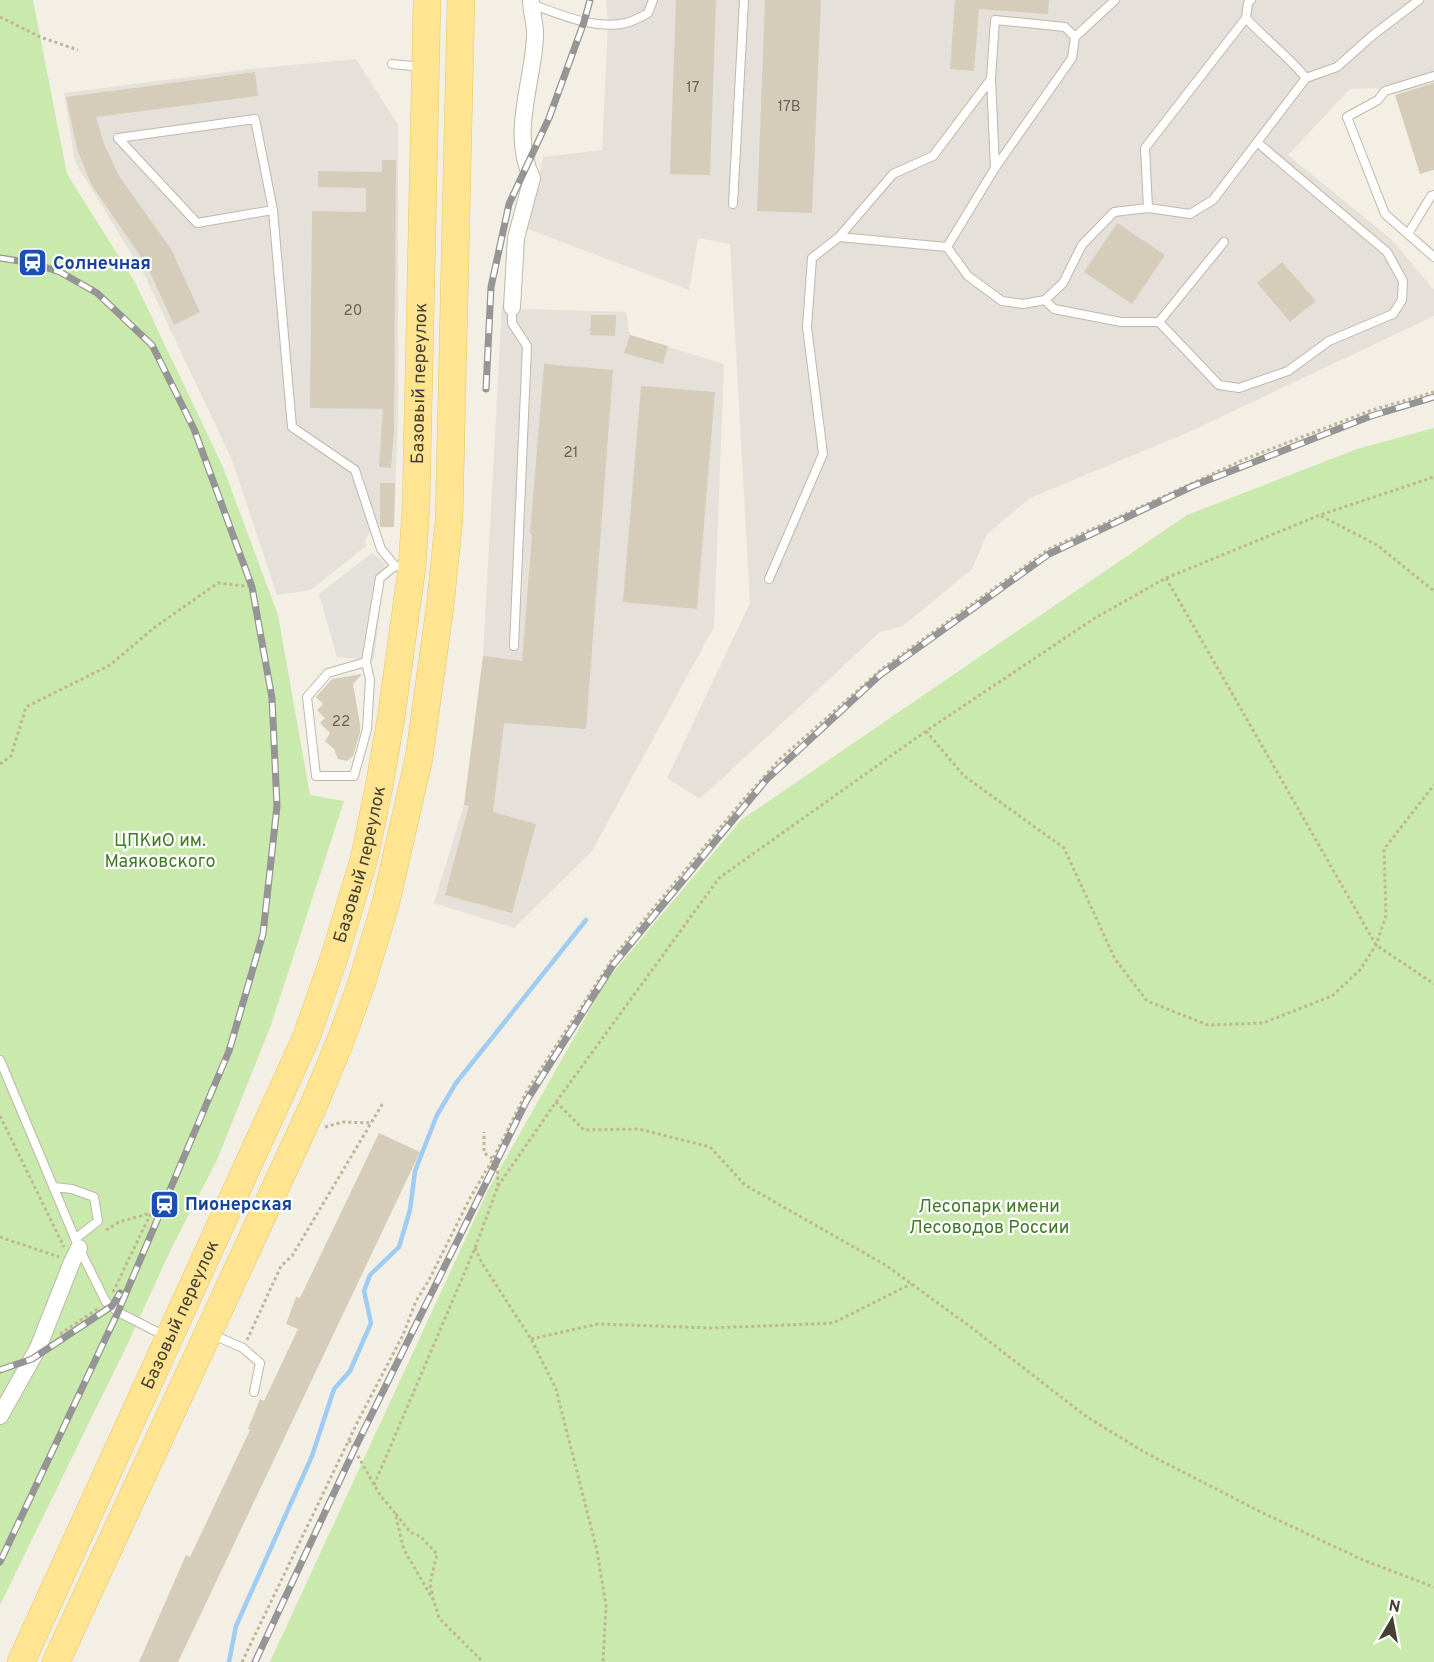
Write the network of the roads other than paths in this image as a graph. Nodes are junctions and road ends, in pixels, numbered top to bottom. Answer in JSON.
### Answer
{"nodes":[{"id":1,"x":427,"y":0,"type":"edge"},
{"id":2,"x":461,"y":0,"type":"edge"},
{"id":3,"x":653,"y":0,"type":"edge"},
{"id":4,"x":744,"y":0,"type":"edge"},
{"id":5,"x":1115,"y":0,"type":"edge"},
{"id":6,"x":1251,"y":0,"type":"edge"},
{"id":7,"x":1419,"y":0,"type":"edge"},
{"id":8,"x":531,"y":2,"type":"edge"},
{"id":9,"x":1246,"y":18,"type":"junction"},
{"id":10,"x":1075,"y":37,"type":"junction"},
{"id":11,"x":392,"y":64,"type":"dead end"},
{"id":12,"x":426,"y":67,"type":"junction"},
{"id":13,"x":1434,"y":76,"type":"edge"},
{"id":14,"x":1305,"y":78,"type":"junction"},
{"id":15,"x":991,"y":79,"type":"junction"},
{"id":16,"x":1258,"y":143,"type":"junction"},
{"id":17,"x":995,"y":168,"type":"junction"},
{"id":18,"x":1434,"y":195,"type":"edge"},
{"id":19,"x":733,"y":204,"type":"dead end"},
{"id":20,"x":1148,"y":208,"type":"junction"},
{"id":21,"x":273,"y":210,"type":"junction"},
{"id":22,"x":1408,"y":234,"type":"junction"},
{"id":23,"x":839,"y":237,"type":"junction"},
{"id":24,"x":1224,"y":243,"type":"dead end"},
{"id":25,"x":947,"y":246,"type":"junction"},
{"id":26,"x":1434,"y":257,"type":"edge"},
{"id":27,"x":1045,"y":300,"type":"junction"},
{"id":28,"x":512,"y":307,"type":"joint"},
{"id":29,"x":1160,"y":322,"type":"junction"},
{"id":30,"x":403,"y":566,"type":"junction"},
{"id":31,"x":769,"y":579,"type":"dead end"},
{"id":32,"x":514,"y":646,"type":"dead end"},
{"id":33,"x":366,"y":662,"type":"junction"},
{"id":34,"x":0,"y":1060,"type":"edge"},
{"id":35,"x":54,"y":1187,"type":"junction"},
{"id":36,"x":75,"y":1250,"type":"junction"},
{"id":37,"x":208,"y":1333,"type":"junction"},
{"id":38,"x":170,"y":1338,"type":"junction"},
{"id":39,"x":254,"y":1392,"type":"dead end"},
{"id":40,"x":0,"y":1416,"type":"edge"},
{"id":41,"x":21,"y":1662,"type":"edge"},
{"id":42,"x":56,"y":1662,"type":"edge"}],
"edges":[{"from":1,"to":12,"type":"main road","name":"Базовый переулок"},
{"from":2,"to":37,"type":"main road","name":"Базовый переулок"},
{"from":3,"to":8,"type":"lane"},
{"from":4,"to":19,"type":"lane"},
{"from":5,"to":10,"type":"lane"},
{"from":6,"to":9,"type":"lane"},
{"from":7,"to":14,"type":"lane"},
{"from":8,"to":28,"type":"street"},
{"from":9,"to":14,"type":"lane"},
{"from":9,"to":20,"type":"lane"},
{"from":10,"to":15,"type":"lane"},
{"from":10,"to":17,"type":"lane"},
{"from":11,"to":12,"type":"lane"},
{"from":12,"to":30,"type":"main road","name":"Базовый переулок"},
{"from":13,"to":22,"type":"lane"},
{"from":14,"to":16,"type":"lane"},
{"from":15,"to":17,"type":"lane"},
{"from":15,"to":23,"type":"lane"},
{"from":16,"to":20,"type":"lane"},
{"from":16,"to":29,"type":"lane"},
{"from":17,"to":25,"type":"lane"},
{"from":18,"to":22,"type":"lane"},
{"from":20,"to":27,"type":"lane"},
{"from":21,"to":21,"type":"lane"},
{"from":21,"to":30,"type":"lane"},
{"from":22,"to":26,"type":"lane"},
{"from":23,"to":25,"type":"lane"},
{"from":23,"to":31,"type":"lane"},
{"from":24,"to":29,"type":"lane"},
{"from":25,"to":27,"type":"lane"},
{"from":27,"to":29,"type":"lane"},
{"from":28,"to":32,"type":"lane"},
{"from":30,"to":33,"type":"lane"},
{"from":30,"to":38,"type":"main road","name":"Базовый переулок"},
{"from":33,"to":33,"type":"lane"},
{"from":34,"to":35,"type":"lane"},
{"from":35,"to":36,"type":"lane"},
{"from":35,"to":36,"type":"lane"},
{"from":36,"to":38,"type":"lane"},
{"from":36,"to":40,"type":"street"},
{"from":37,"to":39,"type":"lane"},
{"from":37,"to":42,"type":"main road","name":"Базовый переулок"},
{"from":38,"to":41,"type":"main road","name":"Базовый переулок"}]}
